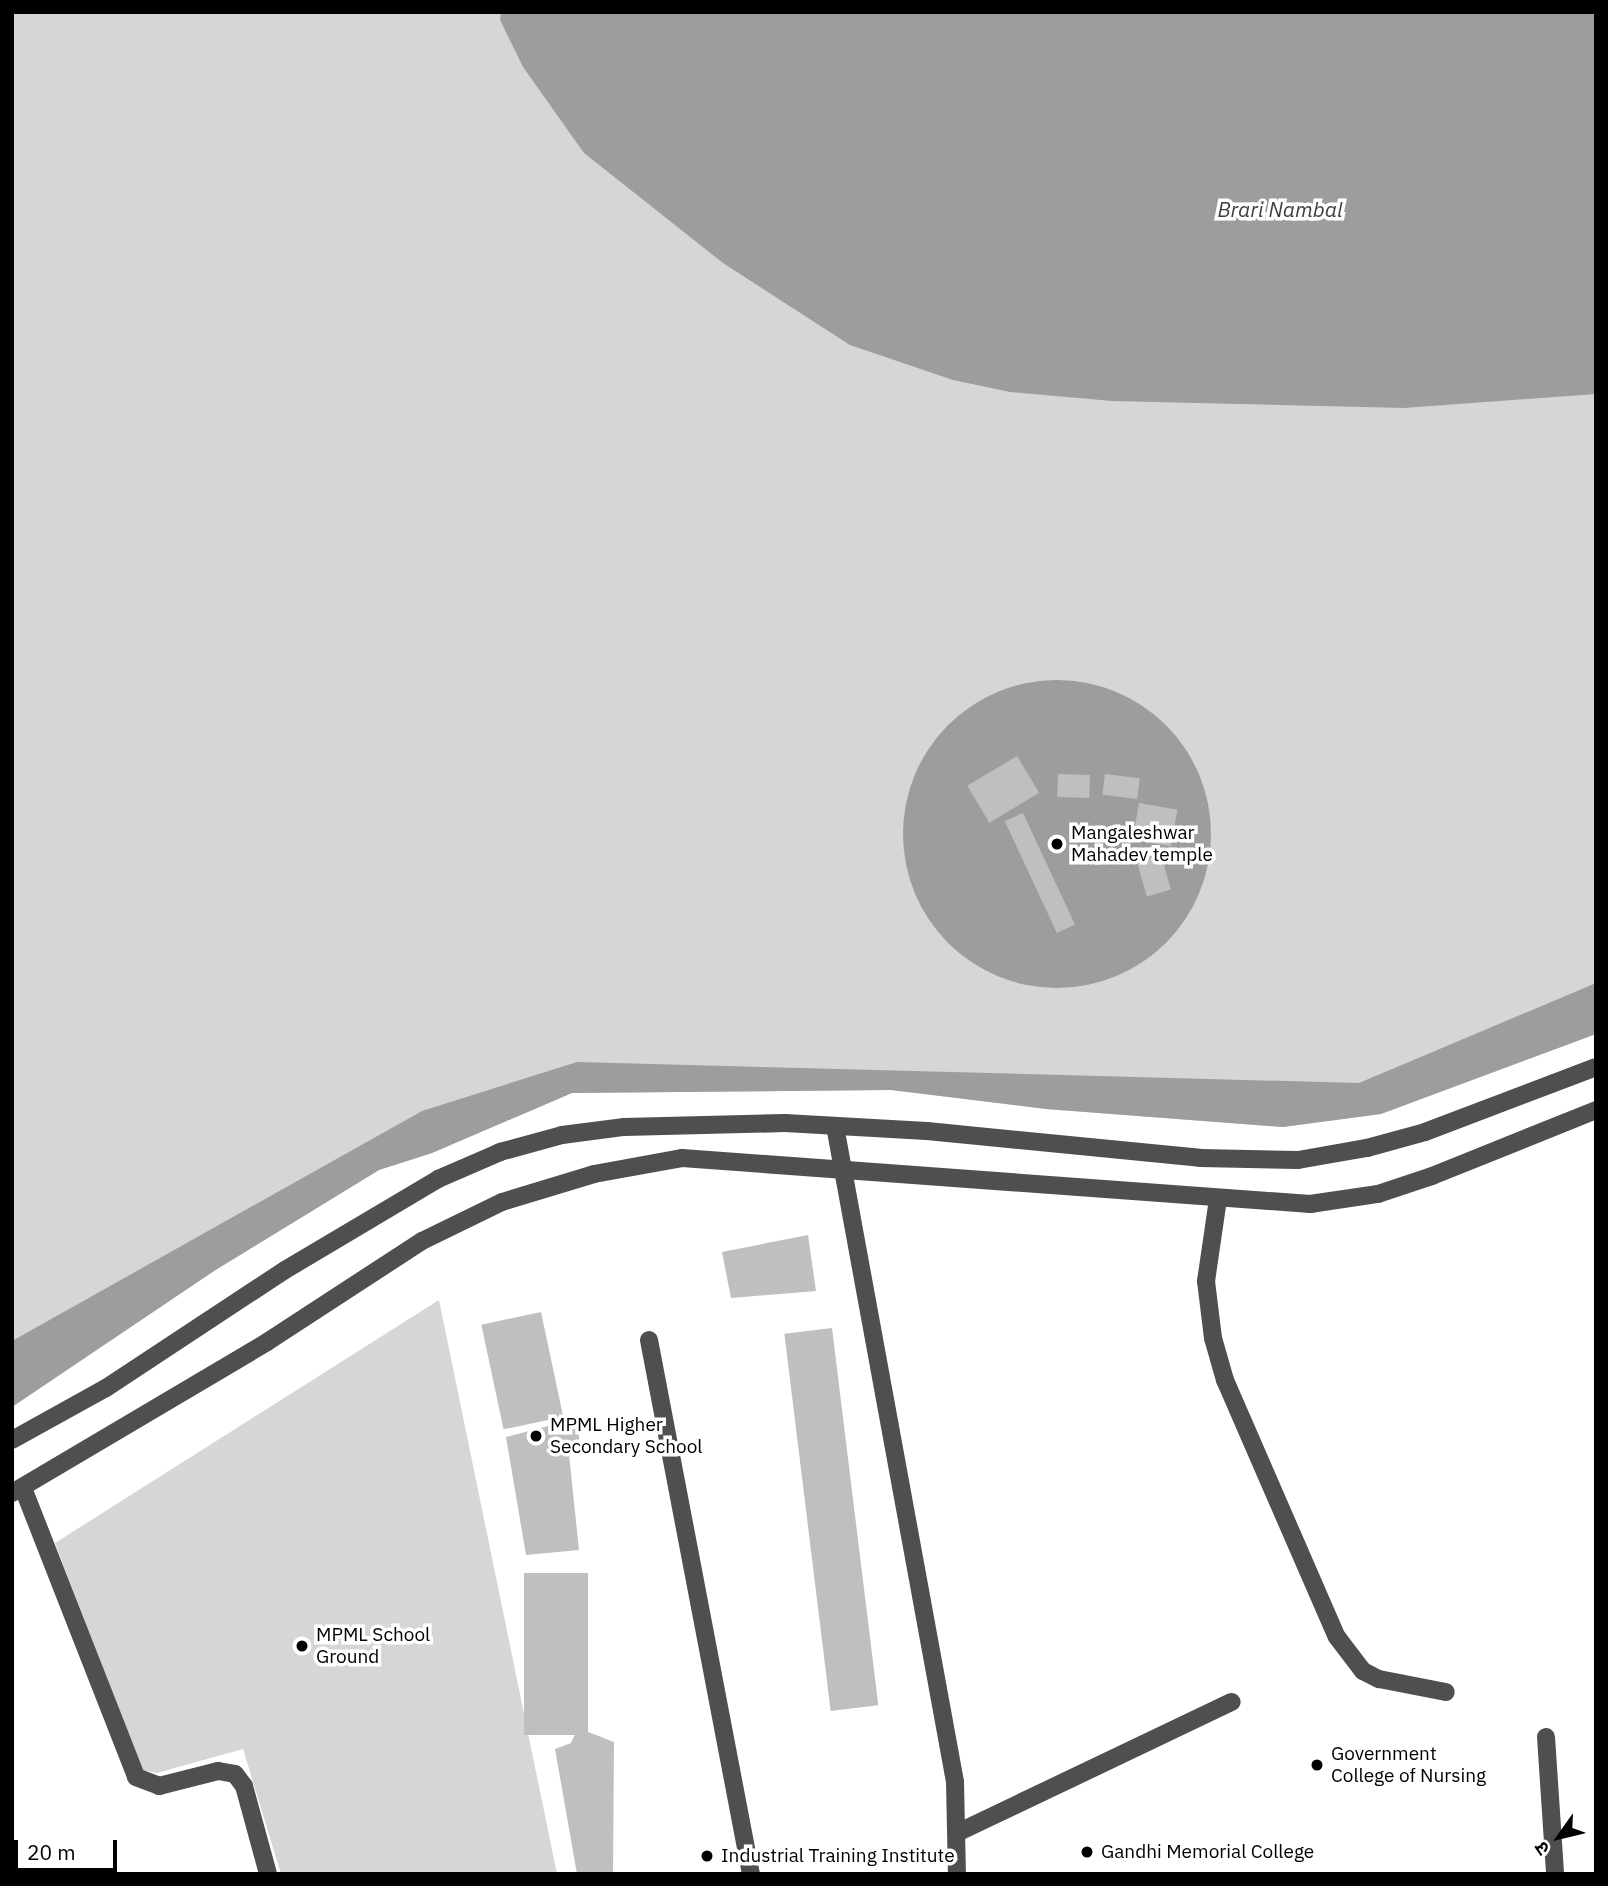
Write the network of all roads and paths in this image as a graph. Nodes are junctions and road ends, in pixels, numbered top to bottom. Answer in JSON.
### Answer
{"nodes":[{"id":1,"x":1596,"y":1067,"type":"edge"},
{"id":2,"x":1596,"y":1110,"type":"edge"},
{"id":3,"x":835,"y":1126,"type":"junction"},
{"id":4,"x":845,"y":1168,"type":"junction"},
{"id":5,"x":1218,"y":1199,"type":"junction"},
{"id":6,"x":649,"y":1340,"type":"dead end"},
{"id":7,"x":12,"y":1440,"type":"edge"},
{"id":8,"x":18,"y":1490,"type":"edge"},
{"id":9,"x":1446,"y":1692,"type":"dead end"},
{"id":10,"x":1232,"y":1702,"type":"dead end"},
{"id":11,"x":1546,"y":1737,"type":"dead end"},
{"id":12,"x":959,"y":1832,"type":"junction"},
{"id":13,"x":268,"y":1874,"type":"edge"},
{"id":14,"x":751,"y":1874,"type":"edge"},
{"id":15,"x":957,"y":1874,"type":"edge"},
{"id":16,"x":1555,"y":1874,"type":"edge"}],
"edges":[{"from":1,"to":3,"type":"street"},
{"from":2,"to":5,"type":"street"},
{"from":3,"to":4,"type":"street"},
{"from":3,"to":7,"type":"street"},
{"from":4,"to":5,"type":"street"},
{"from":4,"to":8,"type":"street"},
{"from":4,"to":12,"type":"street"},
{"from":5,"to":9,"type":"street"},
{"from":6,"to":14,"type":"street"},
{"from":8,"to":13,"type":"street"},
{"from":10,"to":12,"type":"street"},
{"from":11,"to":16,"type":"street"},
{"from":12,"to":15,"type":"street"}]}
